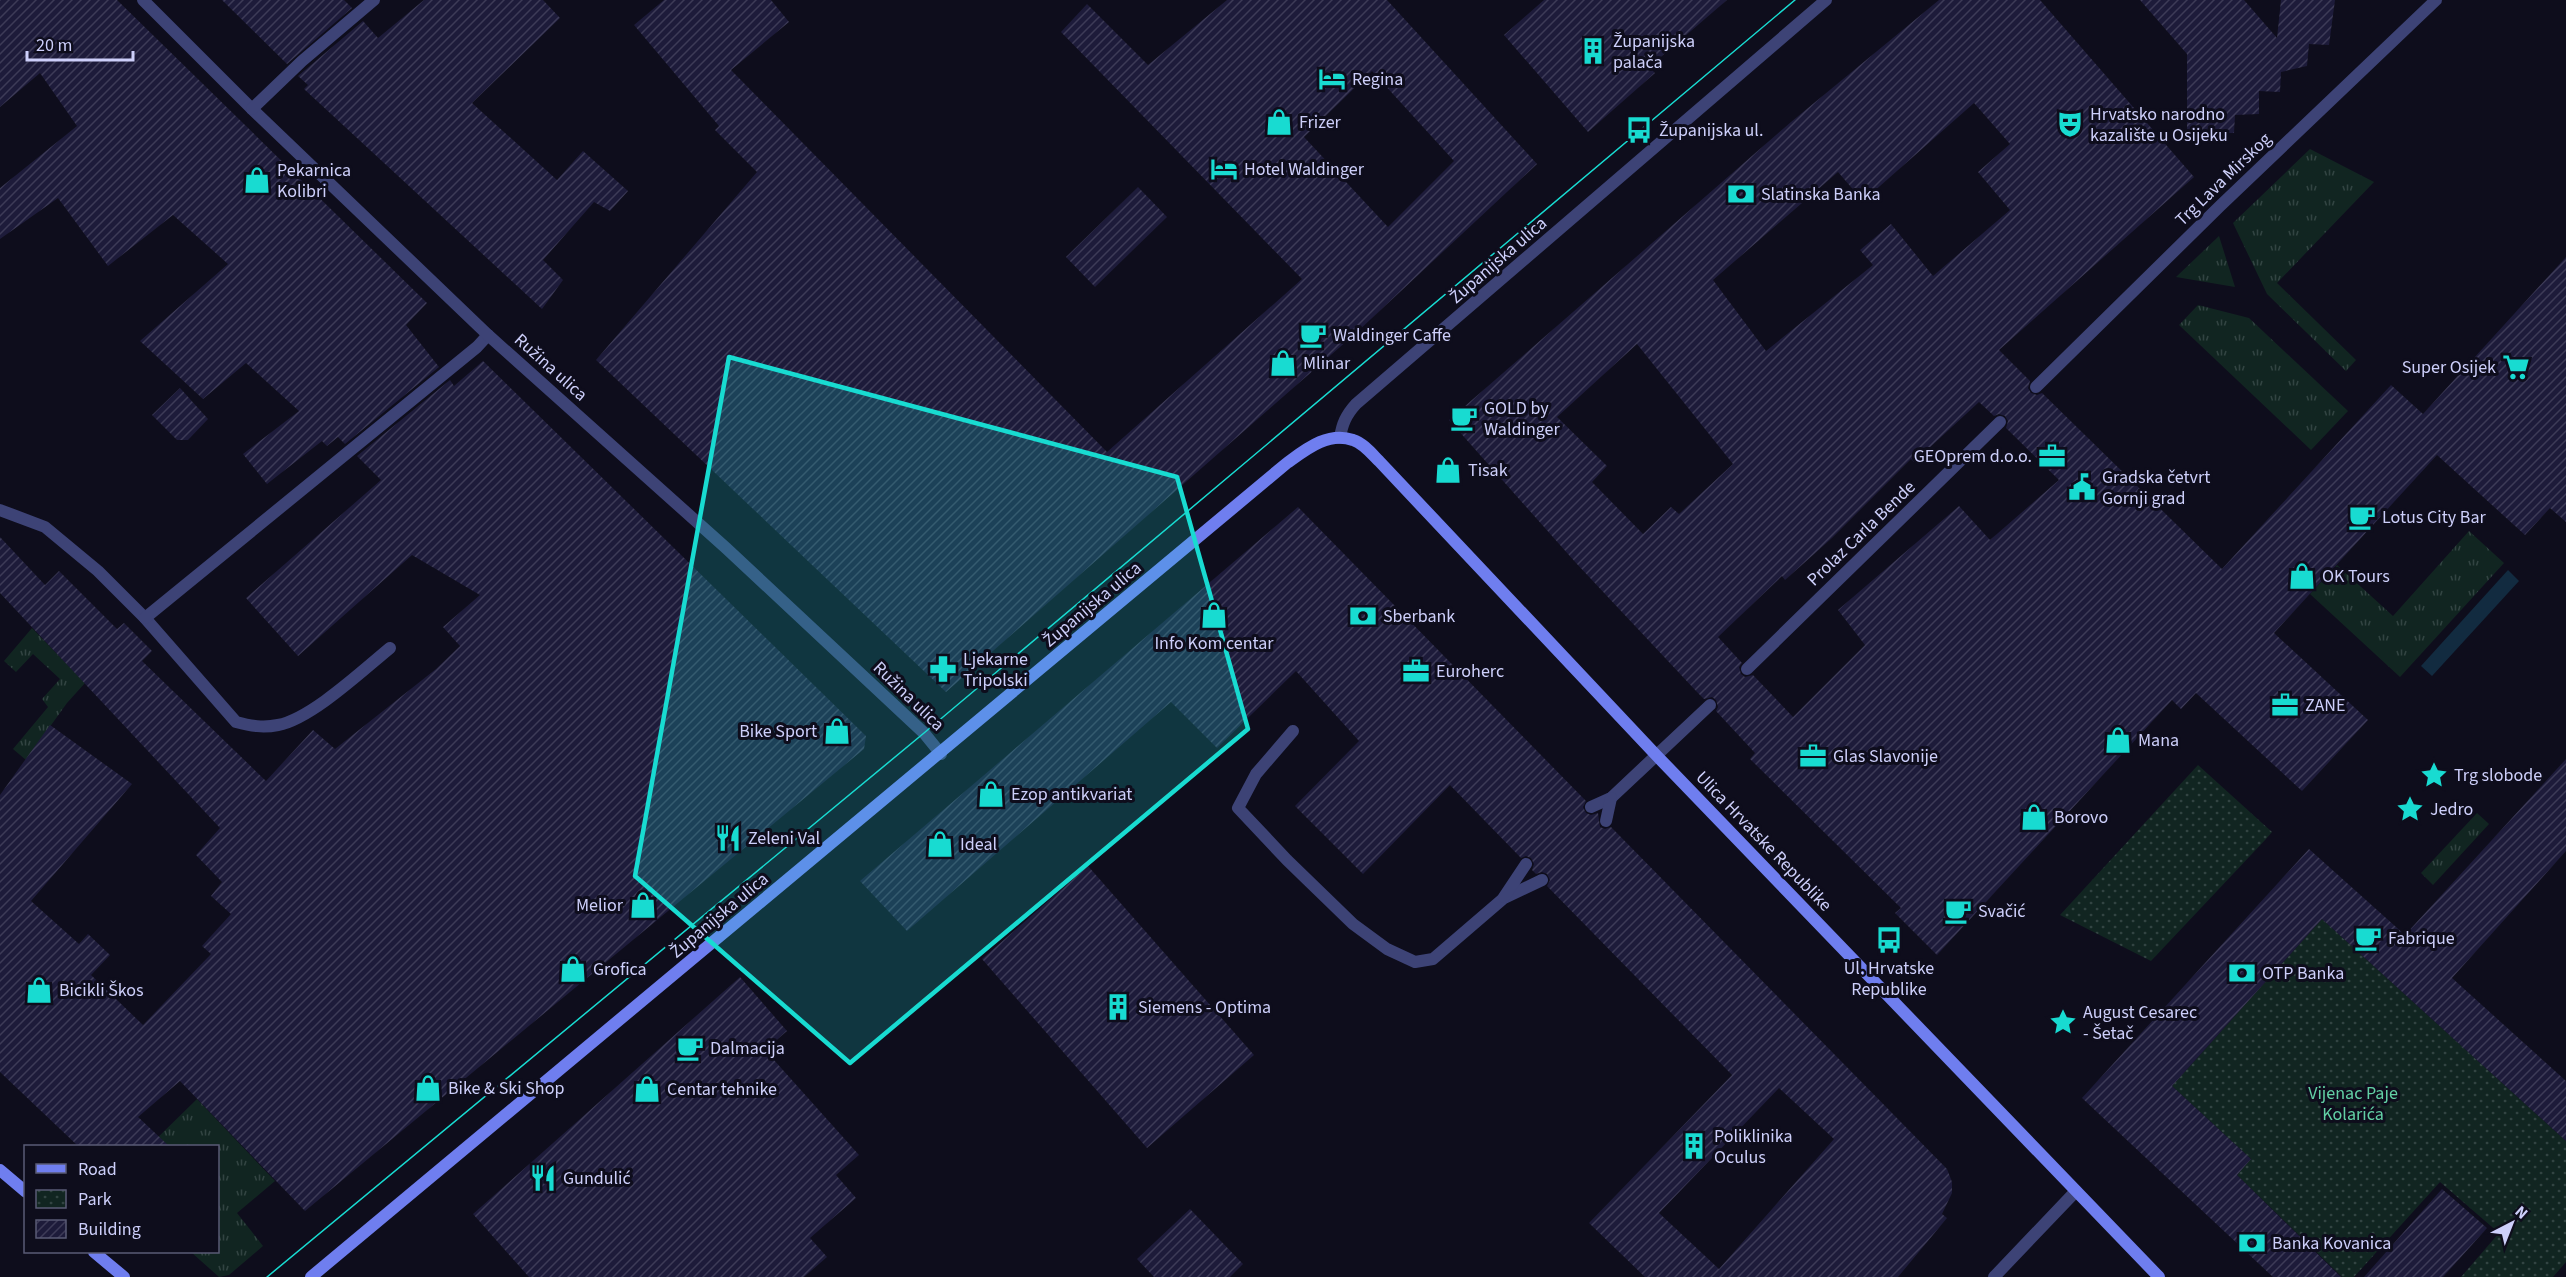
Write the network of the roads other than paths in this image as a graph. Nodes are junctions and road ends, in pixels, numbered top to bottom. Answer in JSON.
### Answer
{"nodes":[{"id":1,"x":143,"y":0,"type":"edge"},
{"id":2,"x":374,"y":0,"type":"edge"},
{"id":3,"x":1827,"y":0,"type":"edge"},
{"id":4,"x":2436,"y":0,"type":"edge"},
{"id":5,"x":252,"y":109,"type":"junction"},
{"id":6,"x":488,"y":335,"type":"junction"},
{"id":7,"x":2036,"y":387,"type":"dead end"},
{"id":8,"x":2000,"y":422,"type":"dead end"},
{"id":9,"x":1340,"y":438,"type":"junction"},
{"id":10,"x":0,"y":510,"type":"edge"},
{"id":11,"x":145,"y":618,"type":"junction"},
{"id":12,"x":390,"y":648,"type":"dead end"},
{"id":13,"x":1747,"y":669,"type":"dead end"},
{"id":14,"x":1710,"y":705,"type":"dead end"},
{"id":15,"x":1293,"y":731,"type":"dead end"},
{"id":16,"x":941,"y":754,"type":"junction"},
{"id":17,"x":1657,"y":756,"type":"junction"},
{"id":18,"x":1611,"y":798,"type":"junction"},
{"id":19,"x":1591,"y":807,"type":"dead end"},
{"id":20,"x":1606,"y":822,"type":"dead end"},
{"id":21,"x":1526,"y":864,"type":"dead end"},
{"id":22,"x":1542,"y":880,"type":"dead end"},
{"id":23,"x":1504,"y":898,"type":"junction"},
{"id":24,"x":0,"y":1170,"type":"edge"},
{"id":25,"x":24,"y":1190,"type":"edge"},
{"id":26,"x":2076,"y":1191,"type":"junction"},
{"id":27,"x":96,"y":1253,"type":"edge"},
{"id":28,"x":124,"y":1277,"type":"edge"},
{"id":29,"x":311,"y":1277,"type":"edge"},
{"id":30,"x":1994,"y":1277,"type":"edge"},
{"id":31,"x":2159,"y":1277,"type":"edge"}],
"edges":[{"from":1,"to":5,"type":"street","name":"Ružina ulica"},
{"from":2,"to":5,"type":"street"},
{"from":3,"to":9,"type":"street","name":"Županijska ulica"},
{"from":4,"to":7,"type":"street","name":"Trg Lava Mirskog"},
{"from":5,"to":6,"type":"street","name":"Ružina ulica"},
{"from":6,"to":11,"type":"street"},
{"from":6,"to":16,"type":"street","name":"Ružina ulica"},
{"from":8,"to":13,"type":"street","name":"Prolaz Carla Bende"},
{"from":9,"to":16,"type":"street","name":"Županijska ulica"},
{"from":9,"to":17,"type":"street","name":"Ulica Hrvatske Republike"},
{"from":10,"to":11,"type":"street"},
{"from":11,"to":12,"type":"street"},
{"from":14,"to":17,"type":"street"},
{"from":15,"to":23,"type":"street"},
{"from":16,"to":29,"type":"street","name":"Županijska ulica"},
{"from":17,"to":18,"type":"street"},
{"from":17,"to":26,"type":"street","name":"Ulica Hrvatske Republike"},
{"from":18,"to":19,"type":"street"},
{"from":18,"to":20,"type":"street"},
{"from":21,"to":23,"type":"street"},
{"from":22,"to":23,"type":"street"},
{"from":24,"to":25,"type":"street"},
{"from":26,"to":30,"type":"street"},
{"from":26,"to":31,"type":"street","name":"Ulica Hrvatske Republike"},
{"from":27,"to":28,"type":"street"}]}
